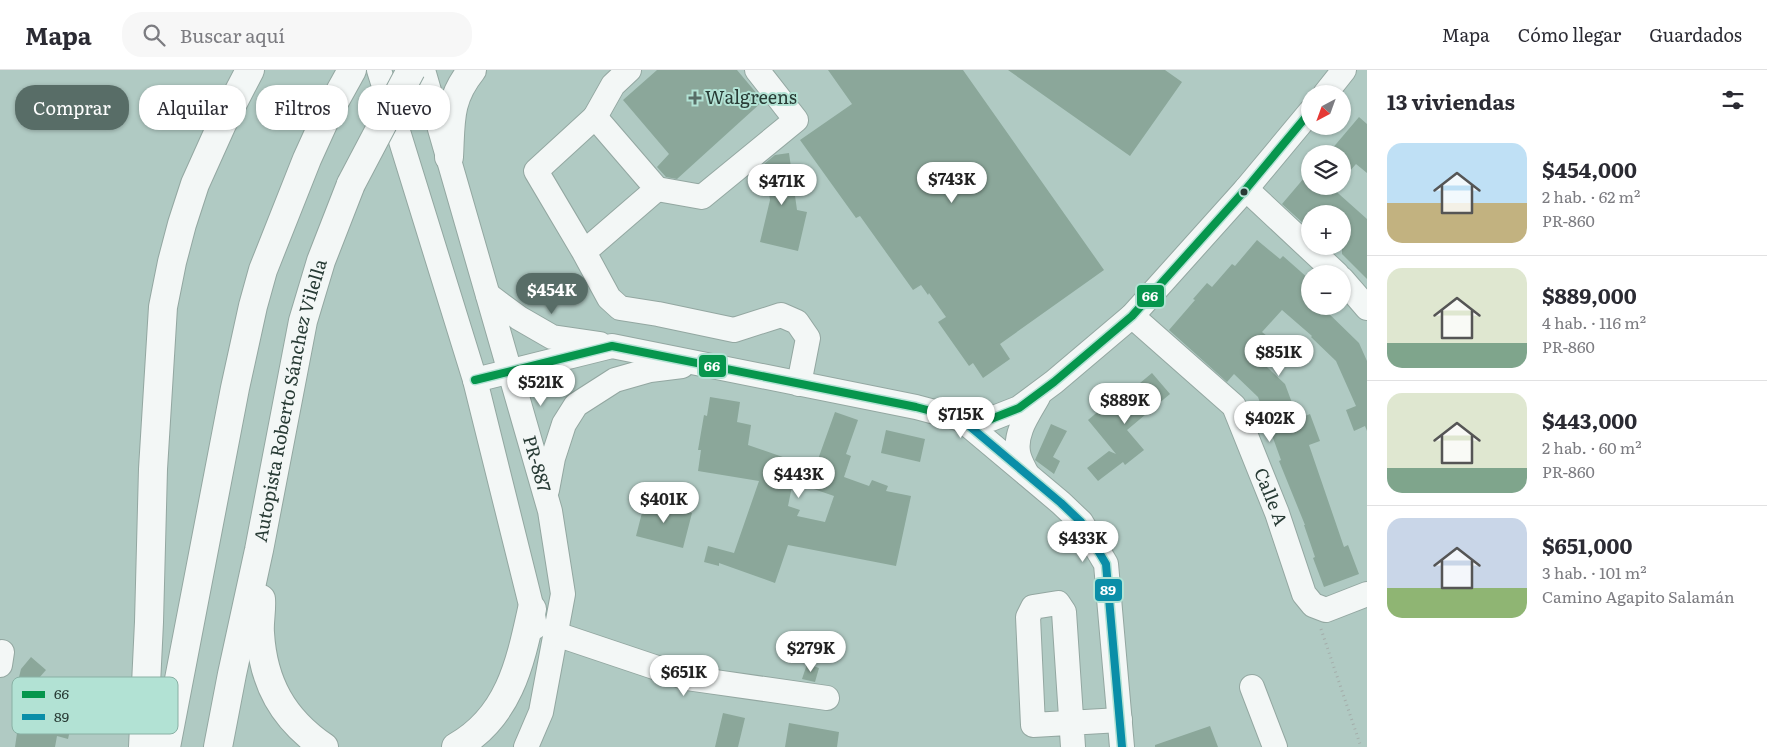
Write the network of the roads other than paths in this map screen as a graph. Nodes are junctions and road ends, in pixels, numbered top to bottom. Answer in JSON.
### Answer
{"nodes":[{"id":1,"x":250,"y":70,"type":"edge"},
{"id":2,"x":352,"y":70,"type":"edge"},
{"id":3,"x":380,"y":70,"type":"edge"},
{"id":4,"x":411,"y":70,"type":"edge"},
{"id":5,"x":423,"y":70,"type":"edge"},
{"id":6,"x":472,"y":70,"type":"edge"},
{"id":7,"x":630,"y":70,"type":"edge"},
{"id":8,"x":757,"y":70,"type":"edge"},
{"id":9,"x":1344,"y":70,"type":"edge"},
{"id":10,"x":1332,"y":85,"type":"edge"},
{"id":11,"x":595,"y":118,"type":"junction"},
{"id":12,"x":1301,"y":123,"type":"edge"},
{"id":13,"x":448,"y":157,"type":"junction"},
{"id":14,"x":657,"y":189,"type":"junction"},
{"id":15,"x":1246,"y":189,"type":"junction"},
{"id":16,"x":584,"y":252,"type":"junction"},
{"id":17,"x":1327,"y":265,"type":"edge"},
{"id":18,"x":1351,"y":289,"type":"edge"},
{"id":19,"x":488,"y":295,"type":"junction"},
{"id":20,"x":1367,"y":308,"type":"edge"},
{"id":21,"x":1132,"y":316,"type":"junction"},
{"id":22,"x":612,"y":346,"type":"junction"},
{"id":23,"x":703,"y":364,"type":"junction"},
{"id":24,"x":511,"y":372,"type":"junction"},
{"id":25,"x":475,"y":380,"type":"junction"},
{"id":26,"x":799,"y":384,"type":"junction"},
{"id":27,"x":1041,"y":392,"type":"junction"},
{"id":28,"x":961,"y":420,"type":"junction"},
{"id":29,"x":1028,"y":476,"type":"junction"},
{"id":30,"x":546,"y":495,"type":"junction"},
{"id":31,"x":260,"y":550,"type":"junction"},
{"id":32,"x":1367,"y":594,"type":"edge"},
{"id":33,"x":532,"y":609,"type":"junction"},
{"id":34,"x":556,"y":634,"type":"junction"},
{"id":35,"x":147,"y":677,"type":"edge"},
{"id":36,"x":178,"y":685,"type":"edge"},
{"id":37,"x":1252,"y":686,"type":"dead end"},
{"id":38,"x":827,"y":698,"type":"dead end"},
{"id":39,"x":1120,"y":720,"type":"junction"},
{"id":40,"x":1071,"y":723,"type":"junction"},
{"id":41,"x":144,"y":734,"type":"edge"},
{"id":42,"x":168,"y":734,"type":"edge"},
{"id":43,"x":143,"y":747,"type":"edge"},
{"id":44,"x":166,"y":747,"type":"edge"},
{"id":45,"x":218,"y":747,"type":"edge"},
{"id":46,"x":324,"y":747,"type":"edge"},
{"id":47,"x":456,"y":747,"type":"edge"},
{"id":48,"x":525,"y":747,"type":"edge"},
{"id":49,"x":1072,"y":747,"type":"edge"},
{"id":50,"x":1122,"y":747,"type":"edge"},
{"id":51,"x":1275,"y":747,"type":"edge"}],
"edges":[{"from":1,"to":35,"type":"highway"},
{"from":2,"to":36,"type":"highway"},
{"from":3,"to":25,"type":"street","name":"PR-887"},
{"from":4,"to":31,"type":"highway","name":"Autopista Roberto Sánchez Vilella","bridge":true},
{"from":5,"to":13,"type":"street","name":"PR-887"},
{"from":6,"to":13,"type":"highway"},
{"from":7,"to":11,"type":"street"},
{"from":8,"to":14,"type":"street"},
{"from":9,"to":10,"type":"street"},
{"from":11,"to":14,"type":"street"},
{"from":11,"to":16,"type":"street"},
{"from":12,"to":15,"type":"street"},
{"from":13,"to":19,"type":"street","name":"PR-887"},
{"from":14,"to":16,"type":"street"},
{"from":15,"to":17,"type":"street"},
{"from":15,"to":21,"type":"street"},
{"from":16,"to":26,"type":"street"},
{"from":18,"to":20,"type":"street"},
{"from":19,"to":22,"type":"street"},
{"from":19,"to":24,"type":"street","name":"PR-887"},
{"from":21,"to":27,"type":"street"},
{"from":21,"to":32,"type":"street","name":"Calle A"},
{"from":22,"to":23,"type":"street"},
{"from":22,"to":24,"type":"street"},
{"from":23,"to":26,"type":"street"},
{"from":23,"to":30,"type":"street"},
{"from":24,"to":25,"type":"street"},
{"from":24,"to":30,"type":"street","name":"PR-887"},
{"from":25,"to":33,"type":"street","name":"PR-887"},
{"from":26,"to":28,"type":"street"},
{"from":27,"to":28,"type":"street"},
{"from":27,"to":29,"type":"street"},
{"from":28,"to":29,"type":"street"},
{"from":29,"to":39,"type":"street"},
{"from":30,"to":34,"type":"street","name":"PR-887"},
{"from":31,"to":45,"type":"highway","name":"Autopista Roberto Sánchez Vilella"},
{"from":31,"to":46,"type":"highway"},
{"from":33,"to":47,"type":"highway"},
{"from":33,"to":48,"type":"street","name":"PR-887"},
{"from":34,"to":38,"type":"street"},
{"from":34,"to":48,"type":"street","name":"PR-887"},
{"from":37,"to":51,"type":"street"},
{"from":39,"to":40,"type":"street"},
{"from":39,"to":50,"type":"street"},
{"from":40,"to":40,"type":"street"},
{"from":40,"to":49,"type":"street"},
{"from":41,"to":43,"type":"highway"},
{"from":42,"to":44,"type":"highway"}]}
